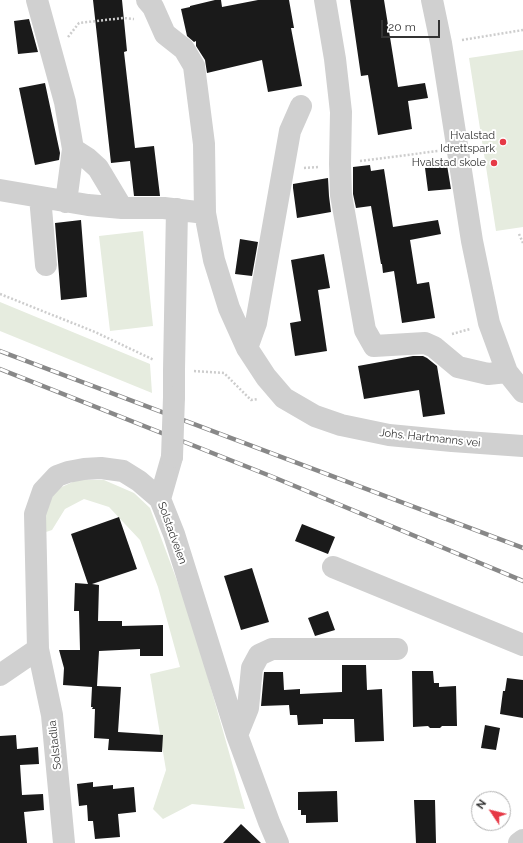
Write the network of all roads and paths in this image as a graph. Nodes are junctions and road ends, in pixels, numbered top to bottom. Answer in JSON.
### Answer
{"nodes":[{"id":1,"x":37,"y":0,"type":"edge"},
{"id":2,"x":325,"y":0,"type":"edge"},
{"id":3,"x":432,"y":0,"type":"edge"},
{"id":4,"x":151,"y":2,"type":"edge"},
{"id":5,"x":123,"y":18,"type":"dead end"},
{"id":6,"x":88,"y":22,"type":"dead end"},
{"id":7,"x":523,"y":30,"type":"edge"},
{"id":8,"x":442,"y":43,"type":"junction"},
{"id":9,"x":301,"y":106,"type":"dead end"},
{"id":10,"x":458,"y":148,"type":"junction"},
{"id":11,"x":73,"y":149,"type":"junction"},
{"id":12,"x":340,"y":164,"type":"junction"},
{"id":13,"x":283,"y":171,"type":"junction"},
{"id":14,"x":0,"y":190,"type":"edge"},
{"id":15,"x":40,"y":197,"type":"junction"},
{"id":16,"x":66,"y":202,"type":"junction"},
{"id":17,"x":122,"y":208,"type":"junction"},
{"id":18,"x":177,"y":209,"type":"junction"},
{"id":19,"x":205,"y":213,"type":"junction"},
{"id":20,"x":519,"y":234,"type":"dead end"},
{"id":21,"x":523,"y":243,"type":"edge"},
{"id":22,"x":46,"y":265,"type":"dead end"},
{"id":23,"x":0,"y":294,"type":"edge"},
{"id":24,"x":489,"y":323,"type":"junction"},
{"id":25,"x":425,"y":343,"type":"junction"},
{"id":26,"x":247,"y":348,"type":"junction"},
{"id":27,"x":174,"y":370,"type":"junction"},
{"id":28,"x":507,"y":372,"type":"junction"},
{"id":29,"x":523,"y":392,"type":"edge"},
{"id":30,"x":284,"y":398,"type":"junction"},
{"id":31,"x":523,"y":446,"type":"edge"},
{"id":32,"x":160,"y":499,"type":"junction"},
{"id":33,"x":333,"y":567,"type":"dead end"},
{"id":34,"x":523,"y":645,"type":"edge"},
{"id":35,"x":38,"y":649,"type":"junction"},
{"id":36,"x":397,"y":649,"type":"dead end"},
{"id":37,"x":0,"y":675,"type":"edge"},
{"id":38,"x":237,"y":735,"type":"junction"},
{"id":39,"x":523,"y":840,"type":"edge"},
{"id":40,"x":64,"y":843,"type":"edge"},
{"id":41,"x":278,"y":843,"type":"edge"},
{"id":42,"x":519,"y":843,"type":"edge"}],
"edges":[{"from":1,"to":11,"type":"street"},
{"from":2,"to":12,"type":"street"},
{"from":3,"to":8,"type":"street"},
{"from":4,"to":19,"type":"street","name":"Johs. Hartmanns vei"},
{"from":5,"to":6,"type":"path"},
{"from":7,"to":8,"type":"path"},
{"from":8,"to":10,"type":"street"},
{"from":9,"to":13,"type":"street"},
{"from":10,"to":12,"type":"path"},
{"from":10,"to":24,"type":"street"},
{"from":11,"to":16,"type":"street"},
{"from":11,"to":17,"type":"street"},
{"from":12,"to":13,"type":"path"},
{"from":12,"to":25,"type":"street"},
{"from":13,"to":26,"type":"street"},
{"from":14,"to":15,"type":"street"},
{"from":15,"to":16,"type":"street"},
{"from":15,"to":22,"type":"street"},
{"from":16,"to":17,"type":"street"},
{"from":17,"to":18,"type":"street"},
{"from":18,"to":19,"type":"street"},
{"from":18,"to":27,"type":"street"},
{"from":19,"to":26,"type":"street","name":"Johs. Hartmanns vei"},
{"from":20,"to":21,"type":"path"},
{"from":23,"to":27,"type":"path"},
{"from":24,"to":25,"type":"path"},
{"from":24,"to":28,"type":"street"},
{"from":25,"to":28,"type":"street"},
{"from":26,"to":30,"type":"street","name":"Johs. Hartmanns vei"},
{"from":27,"to":30,"type":"path"},
{"from":27,"to":32,"type":"street","bridge":true},
{"from":28,"to":29,"type":"street"},
{"from":30,"to":31,"type":"street","name":"Johs. Hartmanns vei"},
{"from":32,"to":35,"type":"street","name":"Solstadveien"},
{"from":32,"to":38,"type":"street","name":"Solstadveien"},
{"from":33,"to":34,"type":"street"},
{"from":35,"to":37,"type":"street"},
{"from":35,"to":40,"type":"street","name":"Solstadlia"},
{"from":36,"to":38,"type":"street"},
{"from":38,"to":41,"type":"street","name":"Solstadveien"},
{"from":39,"to":42,"type":"street"}]}
